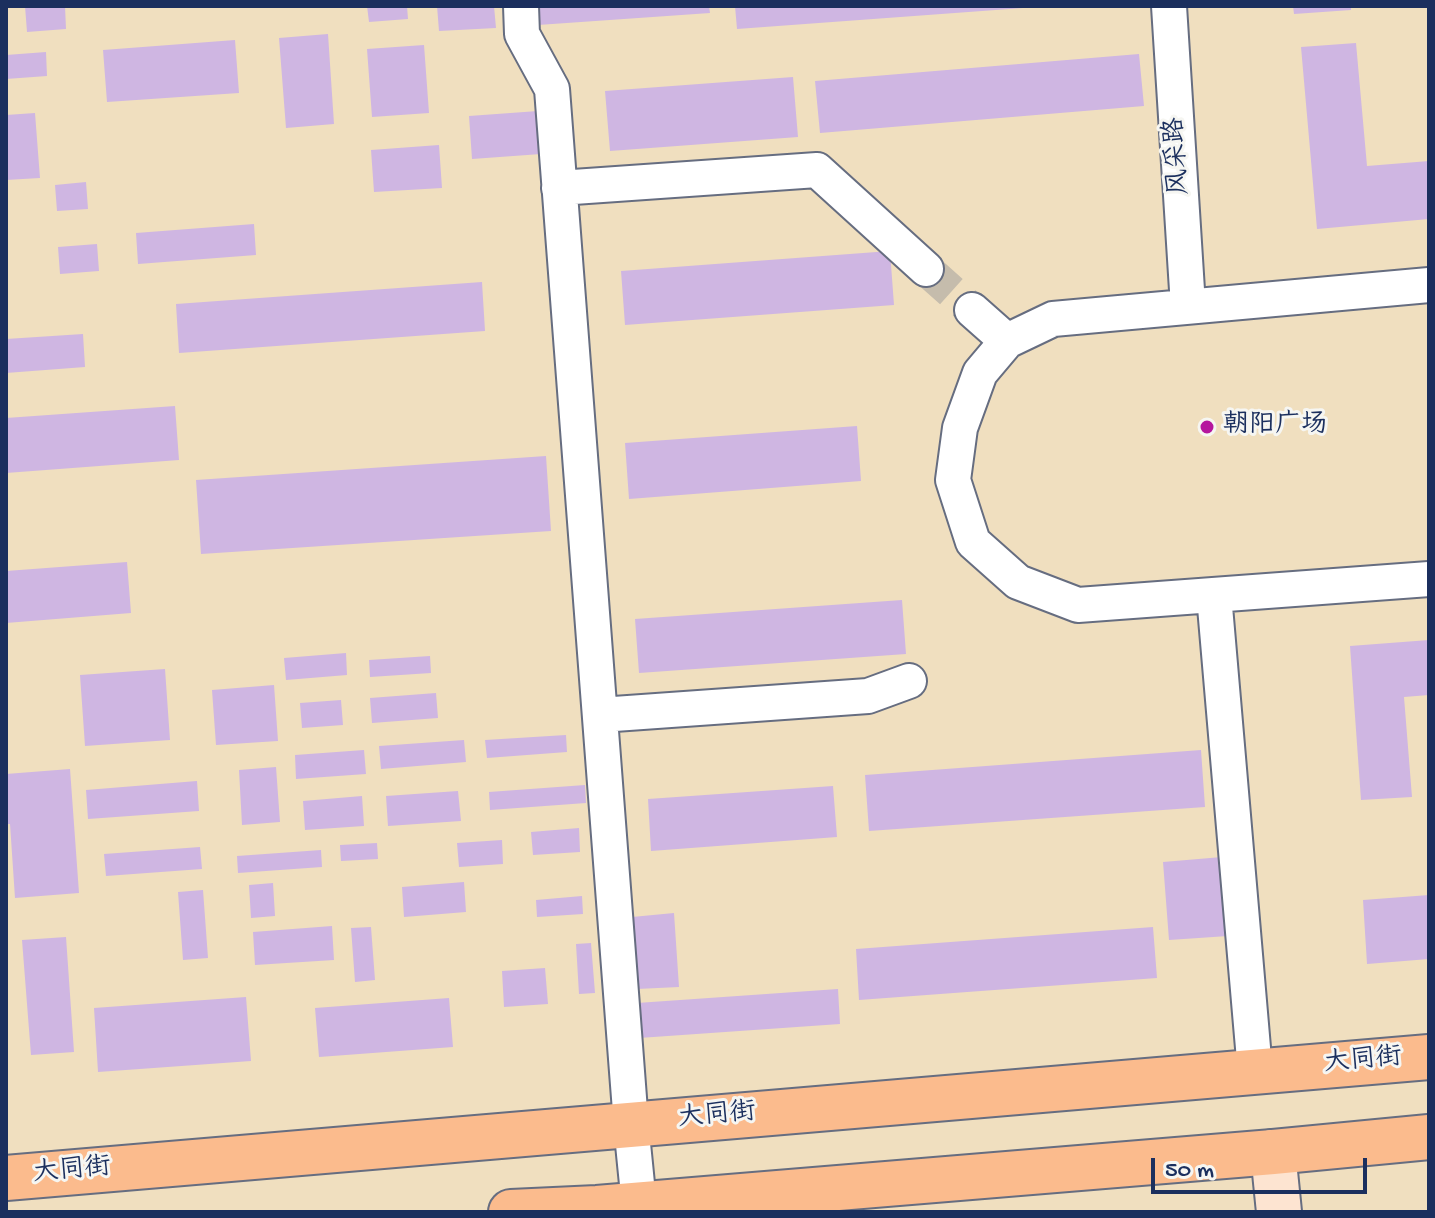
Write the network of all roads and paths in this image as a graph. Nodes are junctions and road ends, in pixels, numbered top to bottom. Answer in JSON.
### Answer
{"nodes":[{"id":1,"x":521,"y":6,"type":"edge"},
{"id":2,"x":1169,"y":6,"type":"edge"},
{"id":3,"x":559,"y":188,"type":"junction"},
{"id":4,"x":926,"y":269,"type":"tunnel mouth"},
{"id":5,"x":1429,"y":285,"type":"edge"},
{"id":6,"x":1188,"y":306,"type":"junction"},
{"id":7,"x":972,"y":310,"type":"tunnel mouth"},
{"id":8,"x":1007,"y":341,"type":"junction"},
{"id":9,"x":1429,"y":579,"type":"edge"},
{"id":10,"x":1214,"y":595,"type":"junction"},
{"id":11,"x":909,"y":681,"type":"dead end"},
{"id":12,"x":600,"y":715,"type":"junction"},
{"id":13,"x":1429,"y":1057,"type":"edge"},
{"id":14,"x":1255,"y":1071,"type":"junction"},
{"id":15,"x":631,"y":1124,"type":"junction"},
{"id":16,"x":1429,"y":1137,"type":"edge"},
{"id":17,"x":1273,"y":1152,"type":"junction"},
{"id":18,"x":6,"y":1178,"type":"edge"},
{"id":19,"x":611,"y":1208,"type":"edge"},
{"id":20,"x":511,"y":1212,"type":"edge"},
{"id":21,"x":1279,"y":1212,"type":"edge"}],
"edges":[{"from":1,"to":3,"type":"street"},
{"from":2,"to":6,"type":"street","name":"风采路"},
{"from":3,"to":4,"type":"street"},
{"from":3,"to":12,"type":"street"},
{"from":5,"to":6,"type":"street"},
{"from":6,"to":8,"type":"street"},
{"from":7,"to":8,"type":"street"},
{"from":8,"to":10,"type":"street"},
{"from":9,"to":10,"type":"street"},
{"from":10,"to":14,"type":"street"},
{"from":11,"to":12,"type":"street"},
{"from":12,"to":15,"type":"street"},
{"from":13,"to":14,"type":"main road","name":"大同街"},
{"from":14,"to":15,"type":"main road","name":"大同街"},
{"from":15,"to":18,"type":"main road","name":"大同街"},
{"from":15,"to":19,"type":"street"},
{"from":16,"to":17,"type":"main road"},
{"from":17,"to":19,"type":"main road"},
{"from":17,"to":21,"type":"main road"},
{"from":19,"to":20,"type":"main road"}]}
